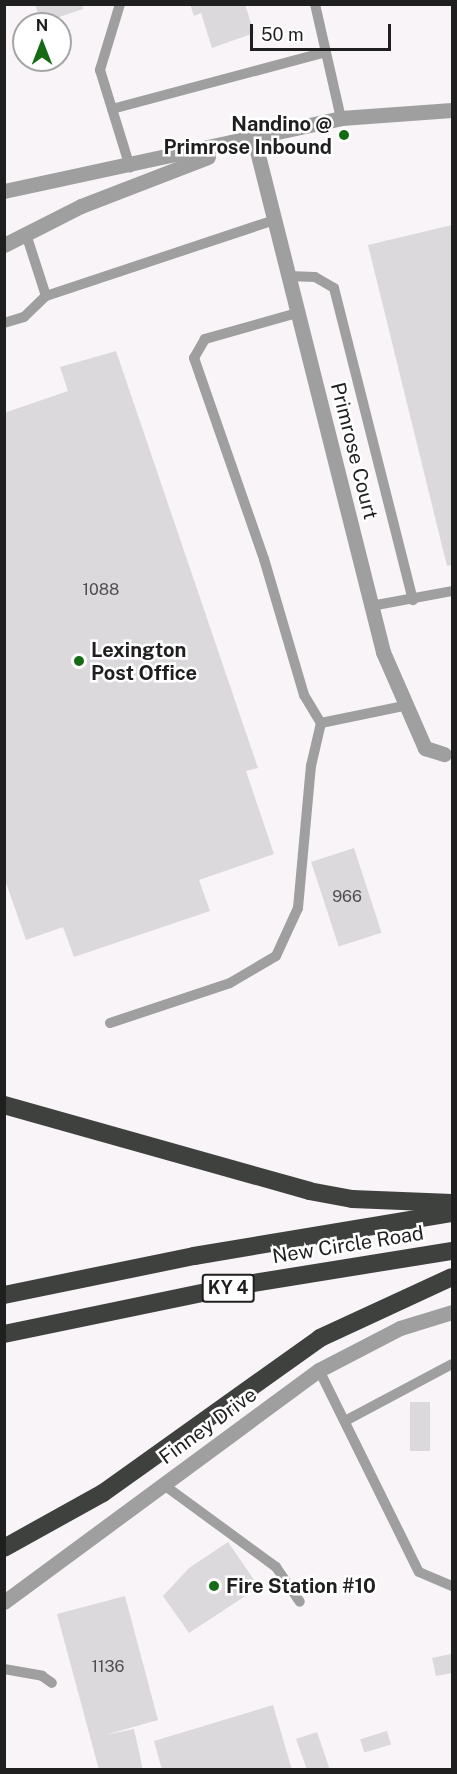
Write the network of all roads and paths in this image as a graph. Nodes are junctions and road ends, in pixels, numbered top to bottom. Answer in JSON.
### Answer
{"nodes":[{"id":1,"x":120,"y":4,"type":"edge"},
{"id":2,"x":315,"y":4,"type":"edge"},
{"id":3,"x":326,"y":52,"type":"junction"},
{"id":4,"x":112,"y":109,"type":"junction"},
{"id":5,"x":453,"y":110,"type":"edge"},
{"id":6,"x":341,"y":118,"type":"junction"},
{"id":7,"x":254,"y":139,"type":"junction"},
{"id":8,"x":130,"y":167,"type":"junction"},
{"id":9,"x":136,"y":185,"type":"junction"},
{"id":10,"x":4,"y":191,"type":"edge"},
{"id":11,"x":274,"y":220,"type":"junction"},
{"id":12,"x":26,"y":234,"type":"junction"},
{"id":13,"x":4,"y":245,"type":"edge"},
{"id":14,"x":288,"y":276,"type":"junction"},
{"id":15,"x":46,"y":296,"type":"junction"},
{"id":16,"x":297,"y":313,"type":"junction"},
{"id":17,"x":4,"y":323,"type":"edge"},
{"id":18,"x":453,"y":591,"type":"edge"},
{"id":19,"x":413,"y":600,"type":"junction"},
{"id":20,"x":371,"y":606,"type":"junction"},
{"id":21,"x":404,"y":706,"type":"junction"},
{"id":22,"x":321,"y":723,"type":"junction"},
{"id":23,"x":448,"y":754,"type":"edge"},
{"id":24,"x":110,"y":1023,"type":"dead end"},
{"id":25,"x":4,"y":1105,"type":"edge"},
{"id":26,"x":453,"y":1203,"type":"edge"},
{"id":27,"x":453,"y":1213,"type":"edge"},
{"id":28,"x":453,"y":1251,"type":"edge"},
{"id":29,"x":453,"y":1277,"type":"edge"},
{"id":30,"x":4,"y":1295,"type":"edge"},
{"id":31,"x":453,"y":1312,"type":"edge"},
{"id":32,"x":4,"y":1334,"type":"edge"},
{"id":33,"x":453,"y":1364,"type":"edge"},
{"id":34,"x":319,"y":1370,"type":"junction"},
{"id":35,"x":345,"y":1421,"type":"junction"},
{"id":36,"x":164,"y":1485,"type":"junction"},
{"id":37,"x":4,"y":1548,"type":"edge"},
{"id":38,"x":453,"y":1586,"type":"edge"},
{"id":39,"x":4,"y":1602,"type":"edge"},
{"id":40,"x":300,"y":1602,"type":"dead end"},
{"id":41,"x":4,"y":1669,"type":"edge"},
{"id":42,"x":52,"y":1683,"type":"dead end"}],
"edges":[{"from":1,"to":4,"type":"lane"},
{"from":2,"to":3,"type":"lane"},
{"from":3,"to":4,"type":"lane"},
{"from":3,"to":6,"type":"lane"},
{"from":4,"to":8,"type":"lane"},
{"from":5,"to":6,"type":"street"},
{"from":6,"to":7,"type":"street"},
{"from":7,"to":8,"type":"street"},
{"from":7,"to":9,"type":"street"},
{"from":7,"to":11,"type":"street","name":"Primrose Court"},
{"from":8,"to":9,"type":"street"},
{"from":8,"to":10,"type":"street"},
{"from":9,"to":12,"type":"street"},
{"from":11,"to":14,"type":"street","name":"Primrose Court"},
{"from":11,"to":15,"type":"lane"},
{"from":12,"to":13,"type":"street"},
{"from":12,"to":15,"type":"lane"},
{"from":14,"to":16,"type":"street","name":"Primrose Court"},
{"from":14,"to":19,"type":"lane"},
{"from":15,"to":17,"type":"lane"},
{"from":16,"to":20,"type":"street","name":"Primrose Court"},
{"from":16,"to":22,"type":"lane"},
{"from":18,"to":19,"type":"lane"},
{"from":19,"to":20,"type":"lane"},
{"from":20,"to":21,"type":"street","name":"Primrose Court"},
{"from":21,"to":22,"type":"lane"},
{"from":21,"to":23,"type":"street","name":"Primrose Court"},
{"from":22,"to":24,"type":"lane"},
{"from":25,"to":26,"type":"highway"},
{"from":27,"to":30,"type":"highway","name":"New Circle Road","number":"KY 4"},
{"from":28,"to":32,"type":"highway","name":"New Circle Road","number":"KY 4"},
{"from":29,"to":37,"type":"highway"},
{"from":31,"to":34,"type":"street","name":"Finney Drive"},
{"from":33,"to":35,"type":"lane"},
{"from":34,"to":35,"type":"lane"},
{"from":34,"to":36,"type":"street","name":"Finney Drive"},
{"from":35,"to":38,"type":"lane"},
{"from":36,"to":39,"type":"street","name":"Finney Drive"},
{"from":36,"to":40,"type":"lane"},
{"from":41,"to":42,"type":"lane"}]}
